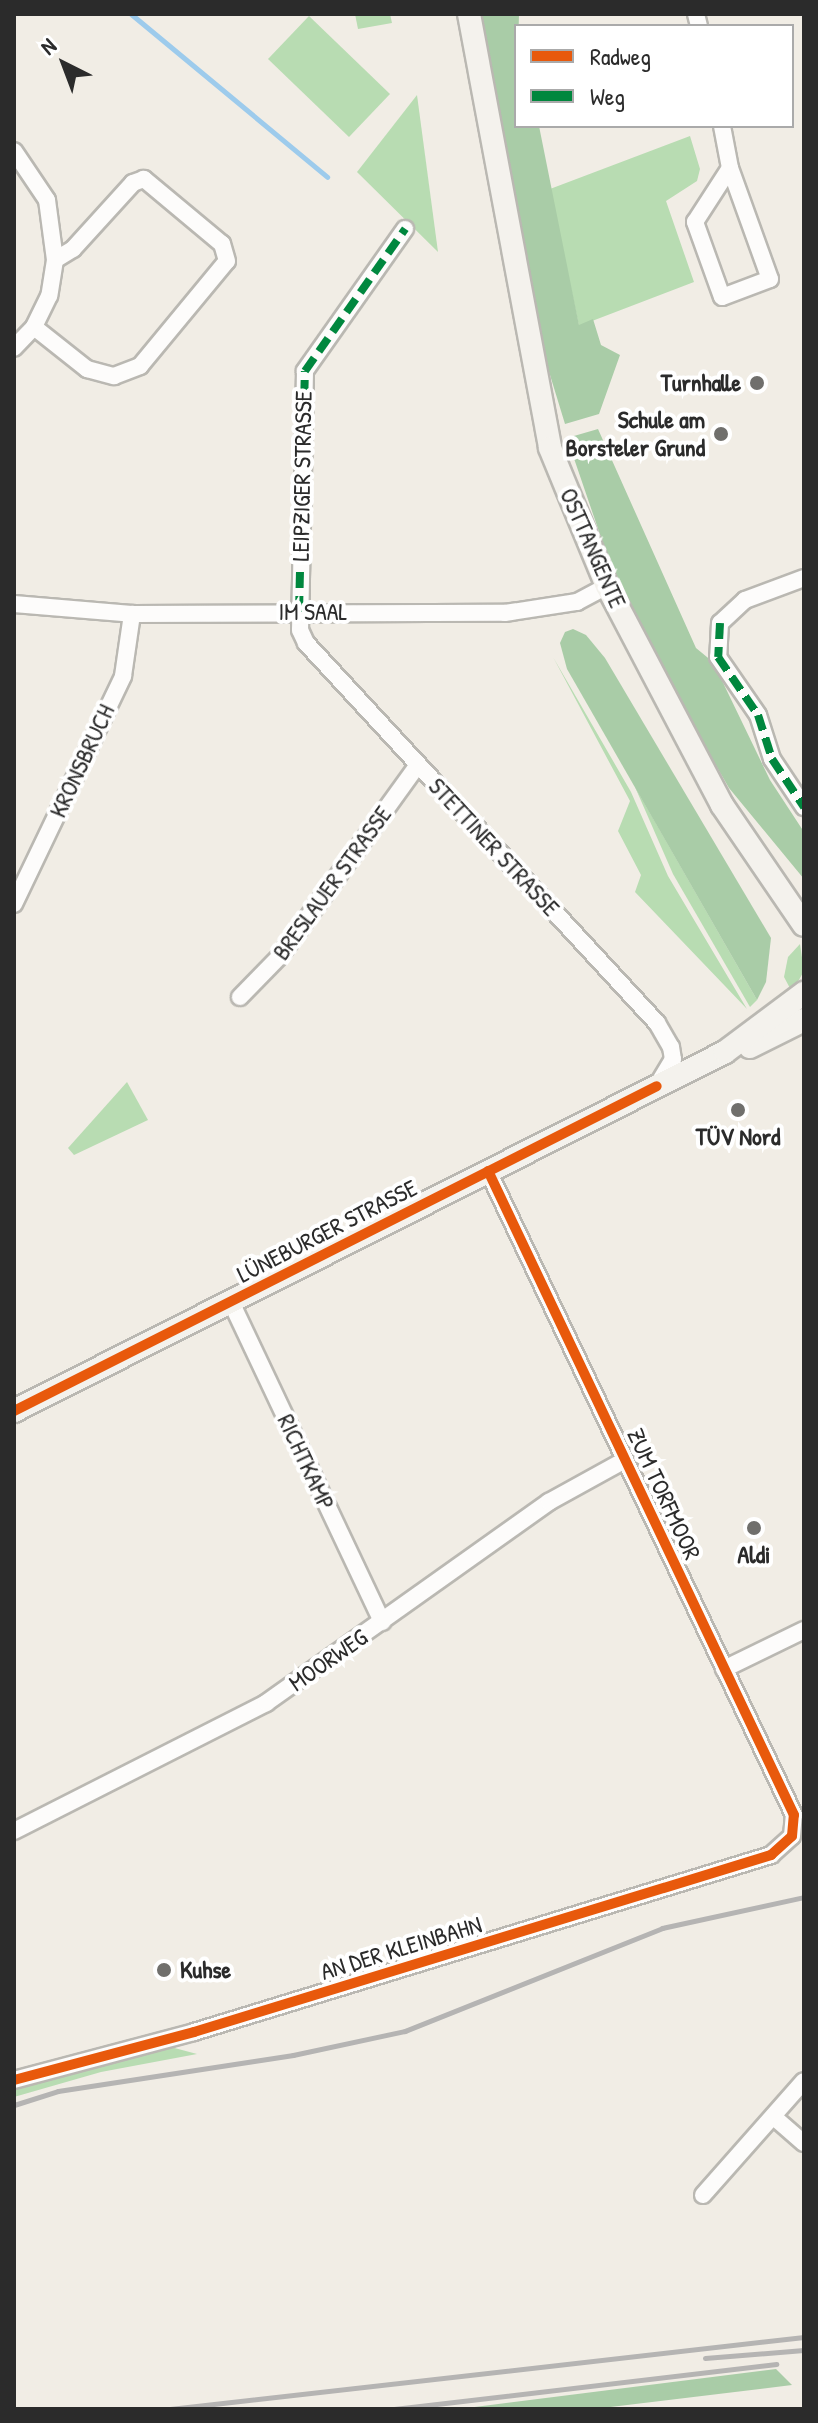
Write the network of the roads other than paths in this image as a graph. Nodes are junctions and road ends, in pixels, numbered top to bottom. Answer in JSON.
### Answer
{"nodes":[{"id":1,"x":469,"y":14,"type":"edge"},
{"id":2,"x":722,"y":128,"type":"edge"},
{"id":3,"x":14,"y":151,"type":"edge"},
{"id":4,"x":730,"y":168,"type":"junction"},
{"id":5,"x":405,"y":229,"type":"dead end"},
{"id":6,"x":55,"y":260,"type":"junction"},
{"id":7,"x":34,"y":327,"type":"junction"},
{"id":8,"x":14,"y":348,"type":"edge"},
{"id":9,"x":804,"y":578,"type":"edge"},
{"id":10,"x":607,"y":586,"type":"junction"},
{"id":11,"x":14,"y":604,"type":"edge"},
{"id":12,"x":299,"y":612,"type":"junction"},
{"id":13,"x":132,"y":614,"type":"junction"},
{"id":14,"x":418,"y":765,"type":"junction"},
{"id":15,"x":804,"y":807,"type":"edge"},
{"id":16,"x":14,"y":904,"type":"edge"},
{"id":17,"x":797,"y":906,"type":"edge"},
{"id":18,"x":804,"y":925,"type":"edge"},
{"id":19,"x":804,"y":993,"type":"edge"},
{"id":20,"x":240,"y":997,"type":"dead end"},
{"id":21,"x":804,"y":1020,"type":"edge"},
{"id":22,"x":725,"y":1052,"type":"junction"},
{"id":23,"x":657,"y":1086,"type":"junction"},
{"id":24,"x":488,"y":1171,"type":"junction"},
{"id":25,"x":231,"y":1302,"type":"junction"},
{"id":26,"x":14,"y":1411,"type":"edge"},
{"id":27,"x":625,"y":1460,"type":"junction"},
{"id":28,"x":382,"y":1622,"type":"junction"},
{"id":29,"x":804,"y":1630,"type":"edge"},
{"id":30,"x":724,"y":1669,"type":"junction"},
{"id":31,"x":14,"y":1831,"type":"edge"},
{"id":32,"x":792,"y":1836,"type":"joint"},
{"id":33,"x":14,"y":2080,"type":"edge"},
{"id":34,"x":804,"y":2081,"type":"edge"},
{"id":35,"x":775,"y":2118,"type":"junction"},
{"id":36,"x":804,"y":2143,"type":"edge"},
{"id":37,"x":703,"y":2195,"type":"dead end"}],
"edges":[{"from":1,"to":10,"type":"main road","name":"OSTTANGENTE"},
{"from":2,"to":4,"type":"street"},
{"from":3,"to":6,"type":"street"},
{"from":4,"to":4,"type":"street"},
{"from":5,"to":12,"type":"street","name":"LEIPZIGER STRASSE"},
{"from":6,"to":7,"type":"street"},
{"from":6,"to":7,"type":"street"},
{"from":7,"to":8,"type":"street"},
{"from":9,"to":15,"type":"street"},
{"from":10,"to":12,"type":"street","name":"IM SAAL"},
{"from":10,"to":17,"type":"main road","name":"OSTTANGENTE"},
{"from":11,"to":13,"type":"street","name":"IM SAAL"},
{"from":12,"to":13,"type":"street","name":"IM SAAL"},
{"from":12,"to":14,"type":"street","name":"STETTINER STRASSE"},
{"from":13,"to":16,"type":"street","name":"KRONSBRUCH"},
{"from":14,"to":20,"type":"street","name":"BRESLAUER STRASSE"},
{"from":14,"to":23,"type":"street","name":"STETTINER STRASSE"},
{"from":17,"to":18,"type":"main road","name":"OSTTANGENTE"},
{"from":19,"to":22,"type":"main road","name":"LÜNEBURGER STRASSE"},
{"from":21,"to":22,"type":"main road","name":"LÜNEBURGER STRASSE"},
{"from":22,"to":23,"type":"main road","name":"LÜNEBURGER STRASSE"},
{"from":23,"to":24,"type":"main road","name":"LÜNEBURGER STRASSE"},
{"from":24,"to":25,"type":"main road","name":"LÜNEBURGER STRASSE"},
{"from":24,"to":27,"type":"street","name":"ZUM TORFMOOR"},
{"from":25,"to":26,"type":"main road","name":"LÜNEBURGER STRASSE"},
{"from":25,"to":28,"type":"street","name":"RICHTKAMP"},
{"from":27,"to":28,"type":"street","name":"MOORWEG"},
{"from":27,"to":30,"type":"street","name":"ZUM TORFMOOR"},
{"from":28,"to":31,"type":"street","name":"MOORWEG"},
{"from":29,"to":30,"type":"street"},
{"from":30,"to":32,"type":"street","name":"ZUM TORFMOOR"},
{"from":32,"to":33,"type":"street","name":"AN DER KLEINBAHN"},
{"from":34,"to":35,"type":"street"},
{"from":35,"to":36,"type":"street"},
{"from":35,"to":37,"type":"street"}]}
